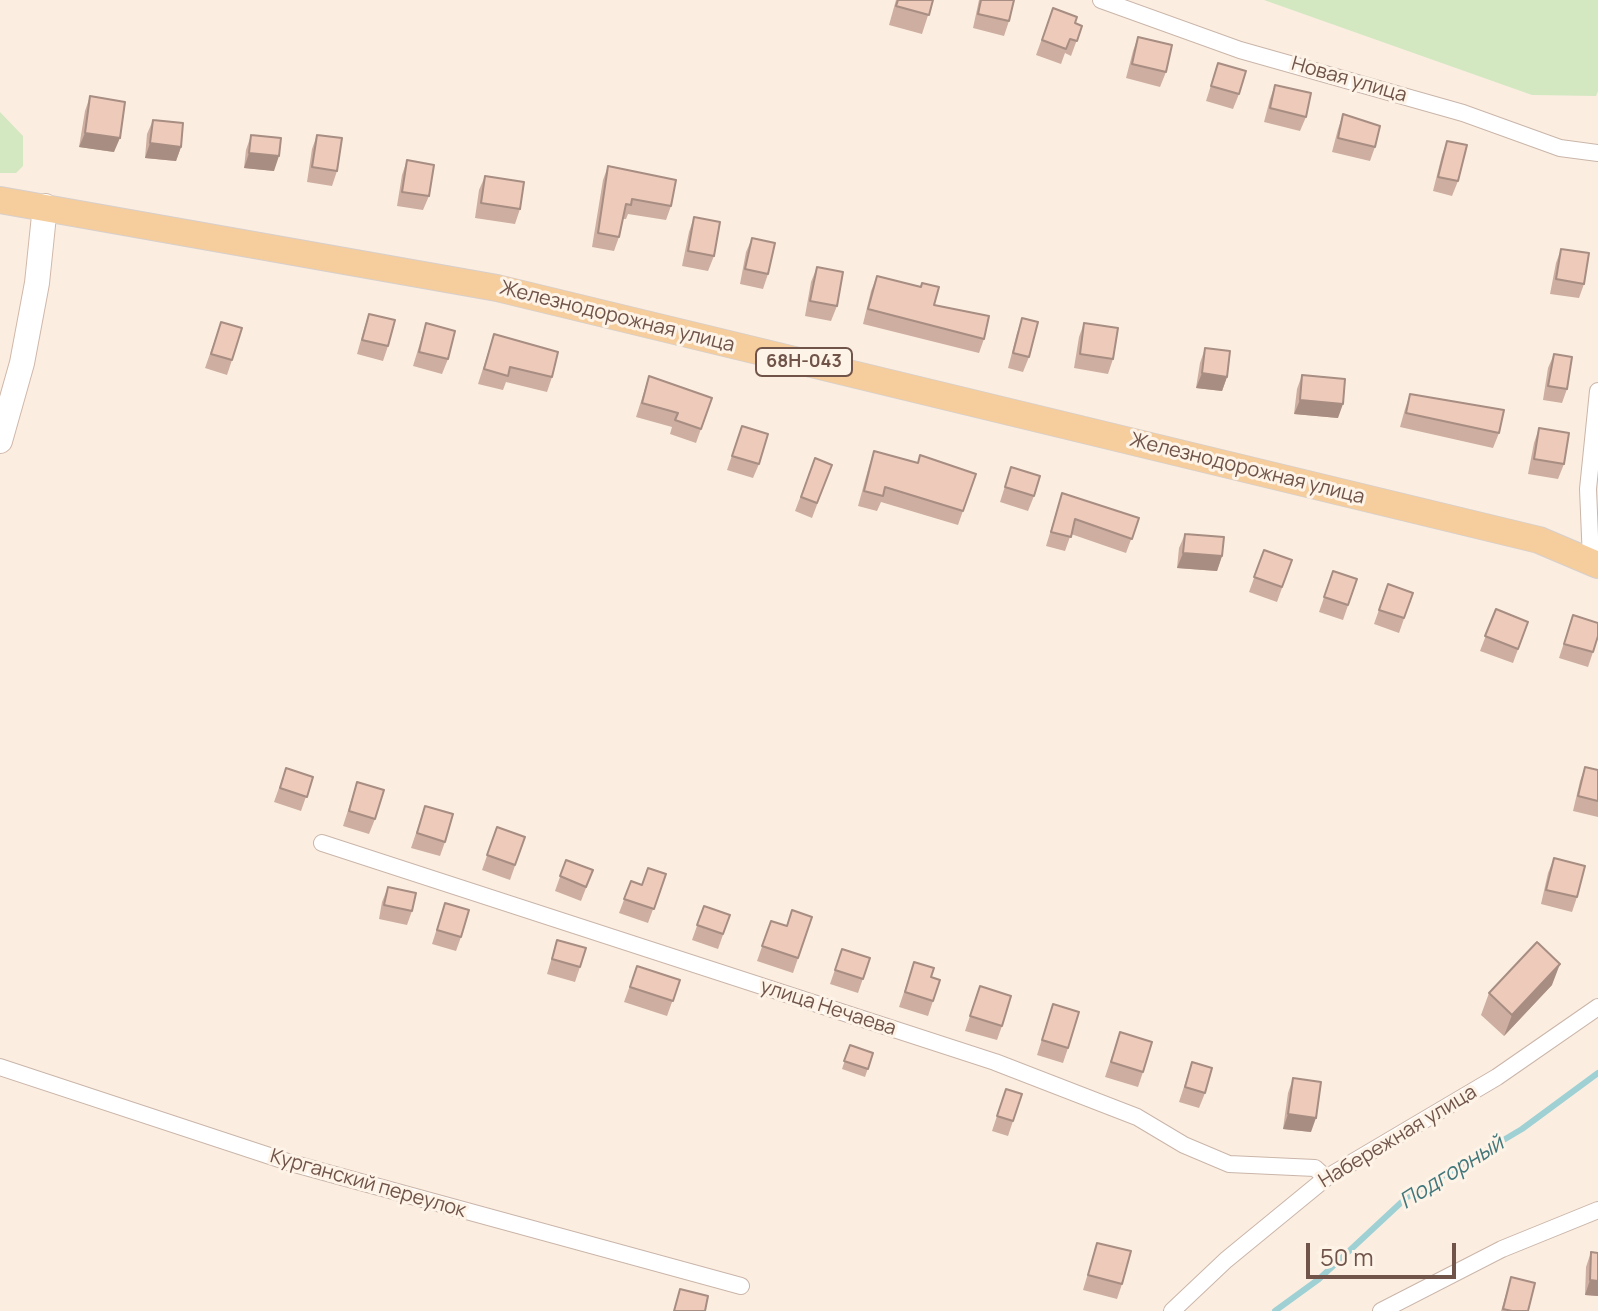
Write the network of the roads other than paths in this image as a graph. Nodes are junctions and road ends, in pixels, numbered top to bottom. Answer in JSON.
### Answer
{"nodes":[{"id":1,"x":1101,"y":0,"type":"edge"},
{"id":2,"x":1598,"y":153,"type":"edge"},
{"id":3,"x":0,"y":200,"type":"edge"},
{"id":4,"x":45,"y":206,"type":"junction"},
{"id":5,"x":1598,"y":391,"type":"edge"},
{"id":6,"x":0,"y":441,"type":"edge"},
{"id":7,"x":1595,"y":562,"type":"edge"},
{"id":8,"x":322,"y":843,"type":"dead end"},
{"id":9,"x":1598,"y":1007,"type":"edge"},
{"id":10,"x":0,"y":1067,"type":"edge"},
{"id":11,"x":1326,"y":1178,"type":"junction"},
{"id":12,"x":1598,"y":1210,"type":"edge"},
{"id":13,"x":741,"y":1286,"type":"dead end"},
{"id":14,"x":1172,"y":1311,"type":"edge"},
{"id":15,"x":1381,"y":1311,"type":"edge"}],
"edges":[{"from":1,"to":2,"type":"street","name":"Новая улица"},
{"from":3,"to":4,"type":"main road","name":"Железнодорожная улица","number":"68Н-043"},
{"from":4,"to":6,"type":"main road"},
{"from":4,"to":7,"type":"main road","name":"Железнодорожная улица","number":"68Н-043"},
{"from":5,"to":7,"type":"street"},
{"from":8,"to":11,"type":"street","name":"улица Нечаева"},
{"from":9,"to":11,"type":"street","name":"Набережная улица"},
{"from":10,"to":13,"type":"street","name":"Курганский переулок"},
{"from":11,"to":14,"type":"street","name":"Набережная улица"},
{"from":12,"to":15,"type":"street"}]}
